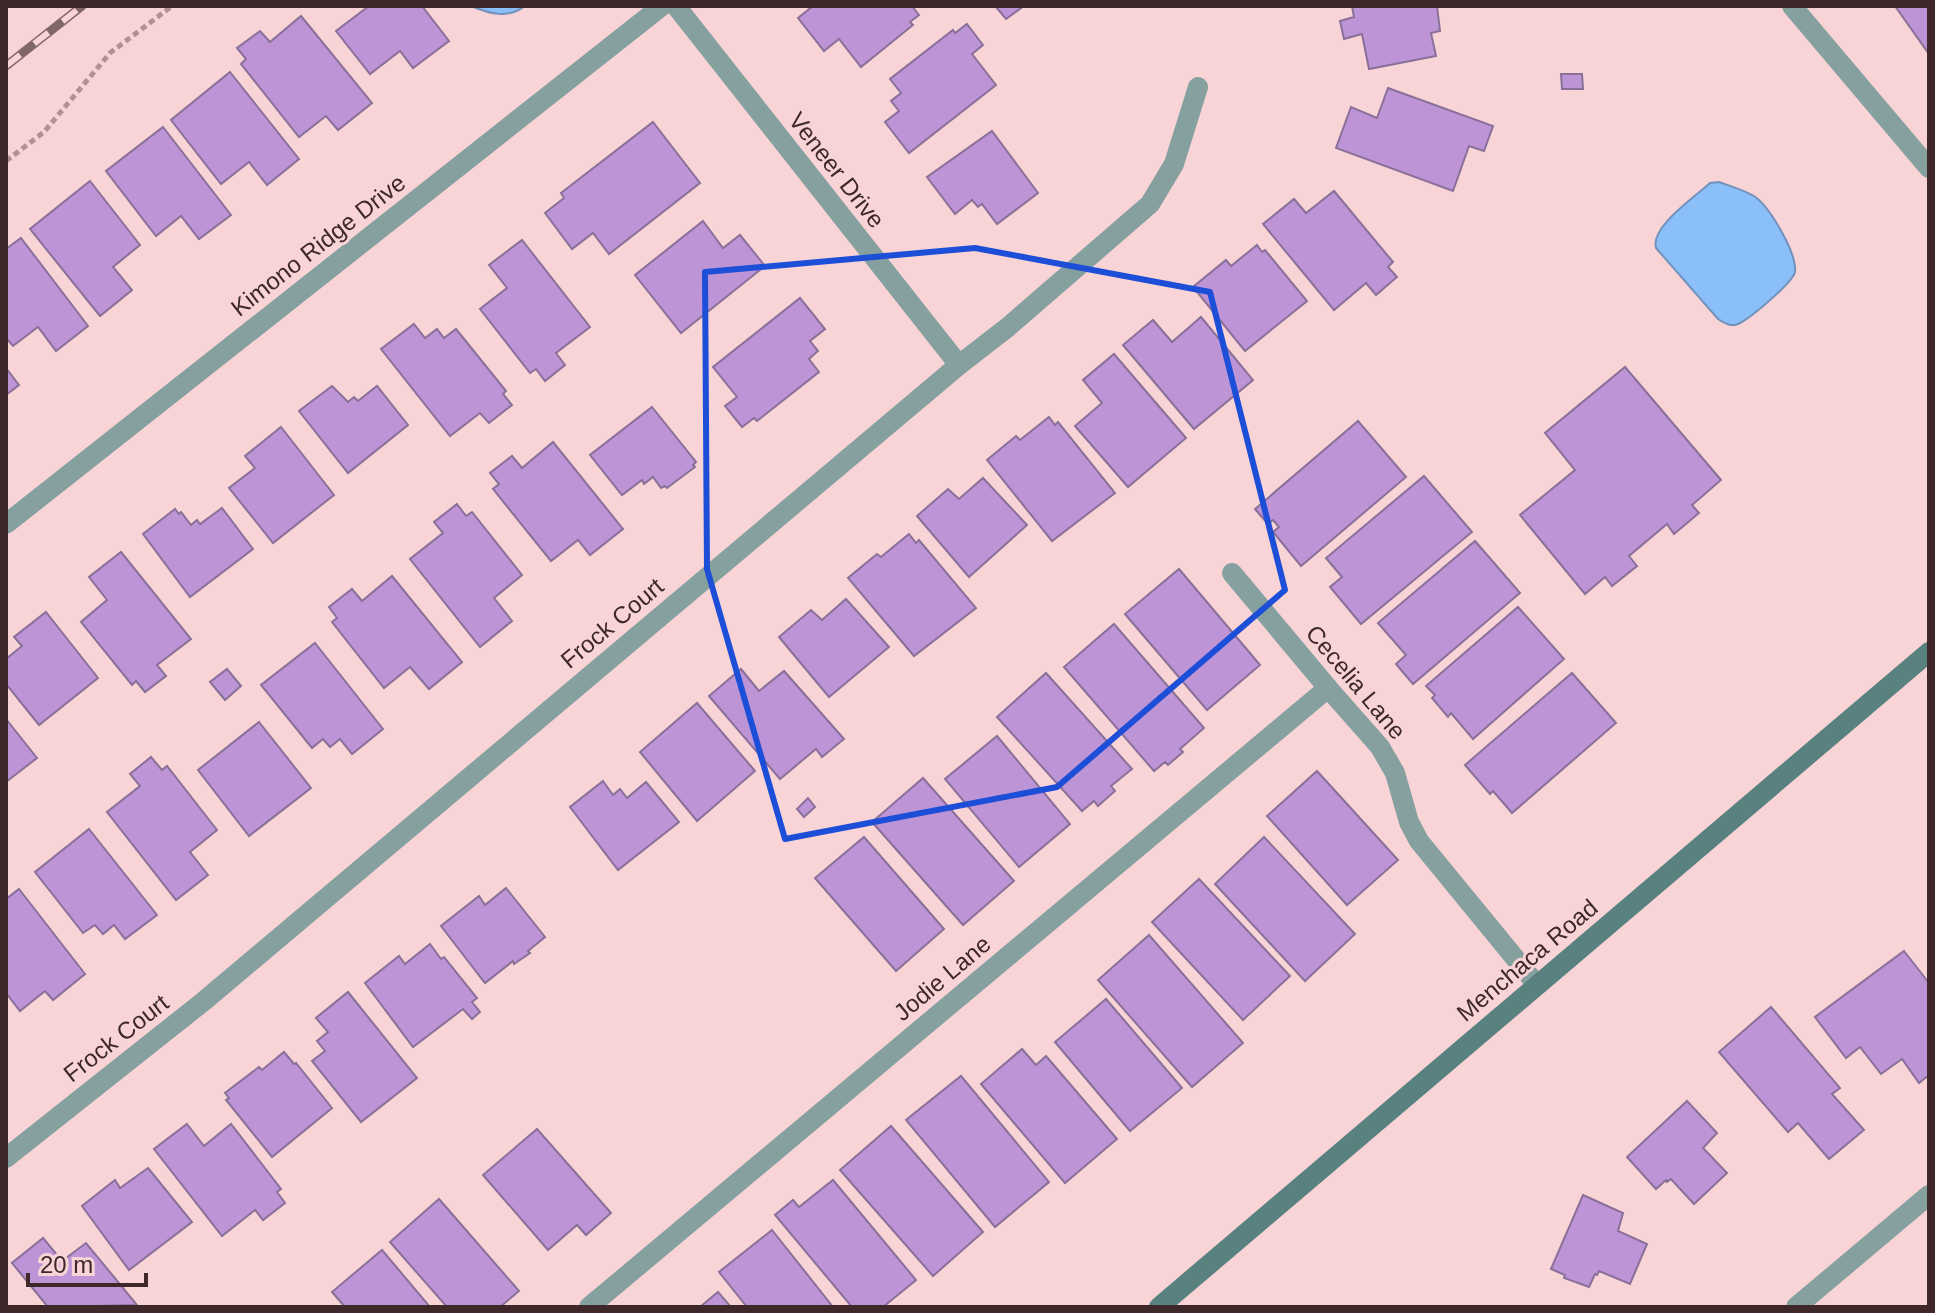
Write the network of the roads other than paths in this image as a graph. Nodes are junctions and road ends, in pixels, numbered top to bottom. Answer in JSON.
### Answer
{"nodes":[{"id":1,"x":662,"y":6,"type":"edge"},
{"id":2,"x":676,"y":6,"type":"edge"},
{"id":3,"x":1792,"y":6,"type":"edge"},
{"id":4,"x":1198,"y":87,"type":"dead end"},
{"id":5,"x":1929,"y":168,"type":"edge"},
{"id":6,"x":959,"y":365,"type":"junction"},
{"id":7,"x":6,"y":524,"type":"edge"},
{"id":8,"x":1232,"y":573,"type":"dead end"},
{"id":9,"x":1929,"y":652,"type":"edge"},
{"id":10,"x":1328,"y":688,"type":"junction"},
{"id":11,"x":1537,"y":985,"type":"junction"},
{"id":12,"x":6,"y":1158,"type":"edge"},
{"id":13,"x":1929,"y":1195,"type":"edge"},
{"id":14,"x":589,"y":1307,"type":"edge"},
{"id":15,"x":1159,"y":1307,"type":"edge"},
{"id":16,"x":1796,"y":1307,"type":"edge"}],
"edges":[{"from":1,"to":7,"type":"street","name":"Kimono Ridge Drive"},
{"from":2,"to":6,"type":"street","name":"Veneer Drive"},
{"from":3,"to":5,"type":"street"},
{"from":4,"to":6,"type":"street","name":"Frock Court"},
{"from":6,"to":12,"type":"street","name":"Frock Court"},
{"from":8,"to":10,"type":"street","name":"Cecelia Lane"},
{"from":9,"to":11,"type":"main road","name":"Menchaca Road"},
{"from":10,"to":11,"type":"street","name":"Cecelia Lane"},
{"from":10,"to":14,"type":"street","name":"Jodie Lane"},
{"from":11,"to":15,"type":"main road","name":"Menchaca Road"},
{"from":13,"to":16,"type":"street"}]}
